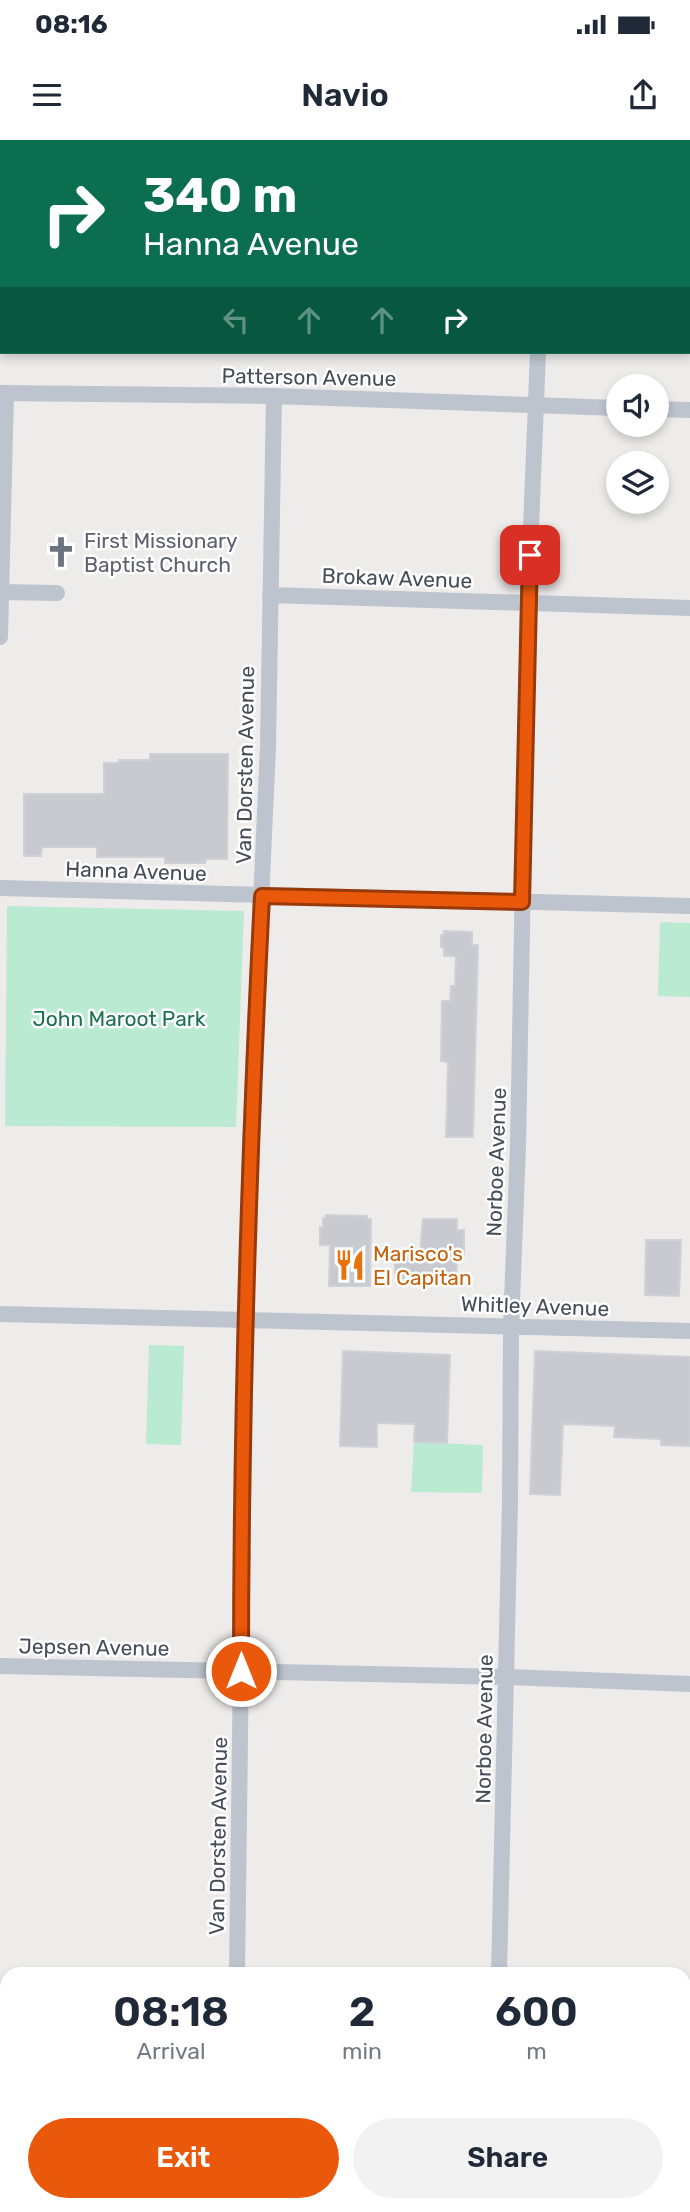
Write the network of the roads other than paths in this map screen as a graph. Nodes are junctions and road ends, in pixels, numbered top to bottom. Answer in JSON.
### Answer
{"nodes":[{"id":1,"x":538,"y":354,"type":"edge"},
{"id":2,"x":3,"y":393,"type":"edge"},
{"id":3,"x":274,"y":396,"type":"junction"},
{"id":4,"x":536,"y":405,"type":"junction"},
{"id":5,"x":606,"y":408,"type":"edge"},
{"id":6,"x":669,"y":409,"type":"edge"},
{"id":7,"x":690,"y":410,"type":"edge"},
{"id":8,"x":1,"y":592,"type":"edge"},
{"id":9,"x":57,"y":593,"type":"dead end"},
{"id":10,"x":270,"y":595,"type":"junction"},
{"id":11,"x":528,"y":603,"type":"junction"},
{"id":12,"x":690,"y":608,"type":"edge"},
{"id":13,"x":0,"y":637,"type":"edge"},
{"id":14,"x":0,"y":888,"type":"edge"},
{"id":15,"x":262,"y":896,"type":"junction"},
{"id":16,"x":522,"y":902,"type":"junction"},
{"id":17,"x":690,"y":906,"type":"edge"},
{"id":18,"x":0,"y":1314,"type":"edge"},
{"id":19,"x":246,"y":1319,"type":"junction"},
{"id":20,"x":511,"y":1326,"type":"junction"},
{"id":21,"x":690,"y":1331,"type":"edge"},
{"id":22,"x":0,"y":1667,"type":"edge"},
{"id":23,"x":241,"y":1671,"type":"junction"},
{"id":24,"x":506,"y":1677,"type":"junction"},
{"id":25,"x":690,"y":1684,"type":"edge"},
{"id":26,"x":237,"y":1967,"type":"edge"},
{"id":27,"x":499,"y":1967,"type":"edge"}],
"edges":[{"from":1,"to":4,"type":"street","name":"Norboe Avenue"},
{"from":2,"to":3,"type":"street","name":"Patterson Avenue"},
{"from":2,"to":8,"type":"street"},
{"from":3,"to":4,"type":"street","name":"Patterson Avenue"},
{"from":3,"to":10,"type":"street","name":"Van Dorsten Avenue"},
{"from":4,"to":5,"type":"street","name":"Patterson Avenue"},
{"from":4,"to":11,"type":"street","name":"Norboe Avenue"},
{"from":6,"to":7,"type":"street"},
{"from":8,"to":9,"type":"street"},
{"from":8,"to":13,"type":"street"},
{"from":10,"to":11,"type":"street","name":"Brokaw Avenue"},
{"from":10,"to":15,"type":"street","name":"Van Dorsten Avenue"},
{"from":11,"to":12,"type":"street","name":"Brokaw Avenue"},
{"from":11,"to":16,"type":"street","name":"Norboe Avenue"},
{"from":14,"to":15,"type":"street","name":"Hanna Avenue"},
{"from":15,"to":16,"type":"street","name":"Hanna Avenue"},
{"from":15,"to":19,"type":"street","name":"Van Dorsten Avenue"},
{"from":16,"to":17,"type":"street","name":"Hanna Avenue"},
{"from":16,"to":20,"type":"street","name":"Norboe Avenue"},
{"from":18,"to":19,"type":"street","name":"Whitley Avenue"},
{"from":19,"to":20,"type":"street","name":"Whitley Avenue"},
{"from":19,"to":23,"type":"street","name":"Van Dorsten Avenue"},
{"from":20,"to":21,"type":"street","name":"Whitley Avenue"},
{"from":20,"to":24,"type":"street","name":"Norboe Avenue"},
{"from":22,"to":23,"type":"street","name":"Jepsen Avenue"},
{"from":23,"to":24,"type":"street","name":"Jepsen Avenue"},
{"from":23,"to":26,"type":"street","name":"Van Dorsten Avenue"},
{"from":24,"to":25,"type":"street","name":"Jepsen Avenue"},
{"from":24,"to":27,"type":"street","name":"Norboe Avenue"}]}
